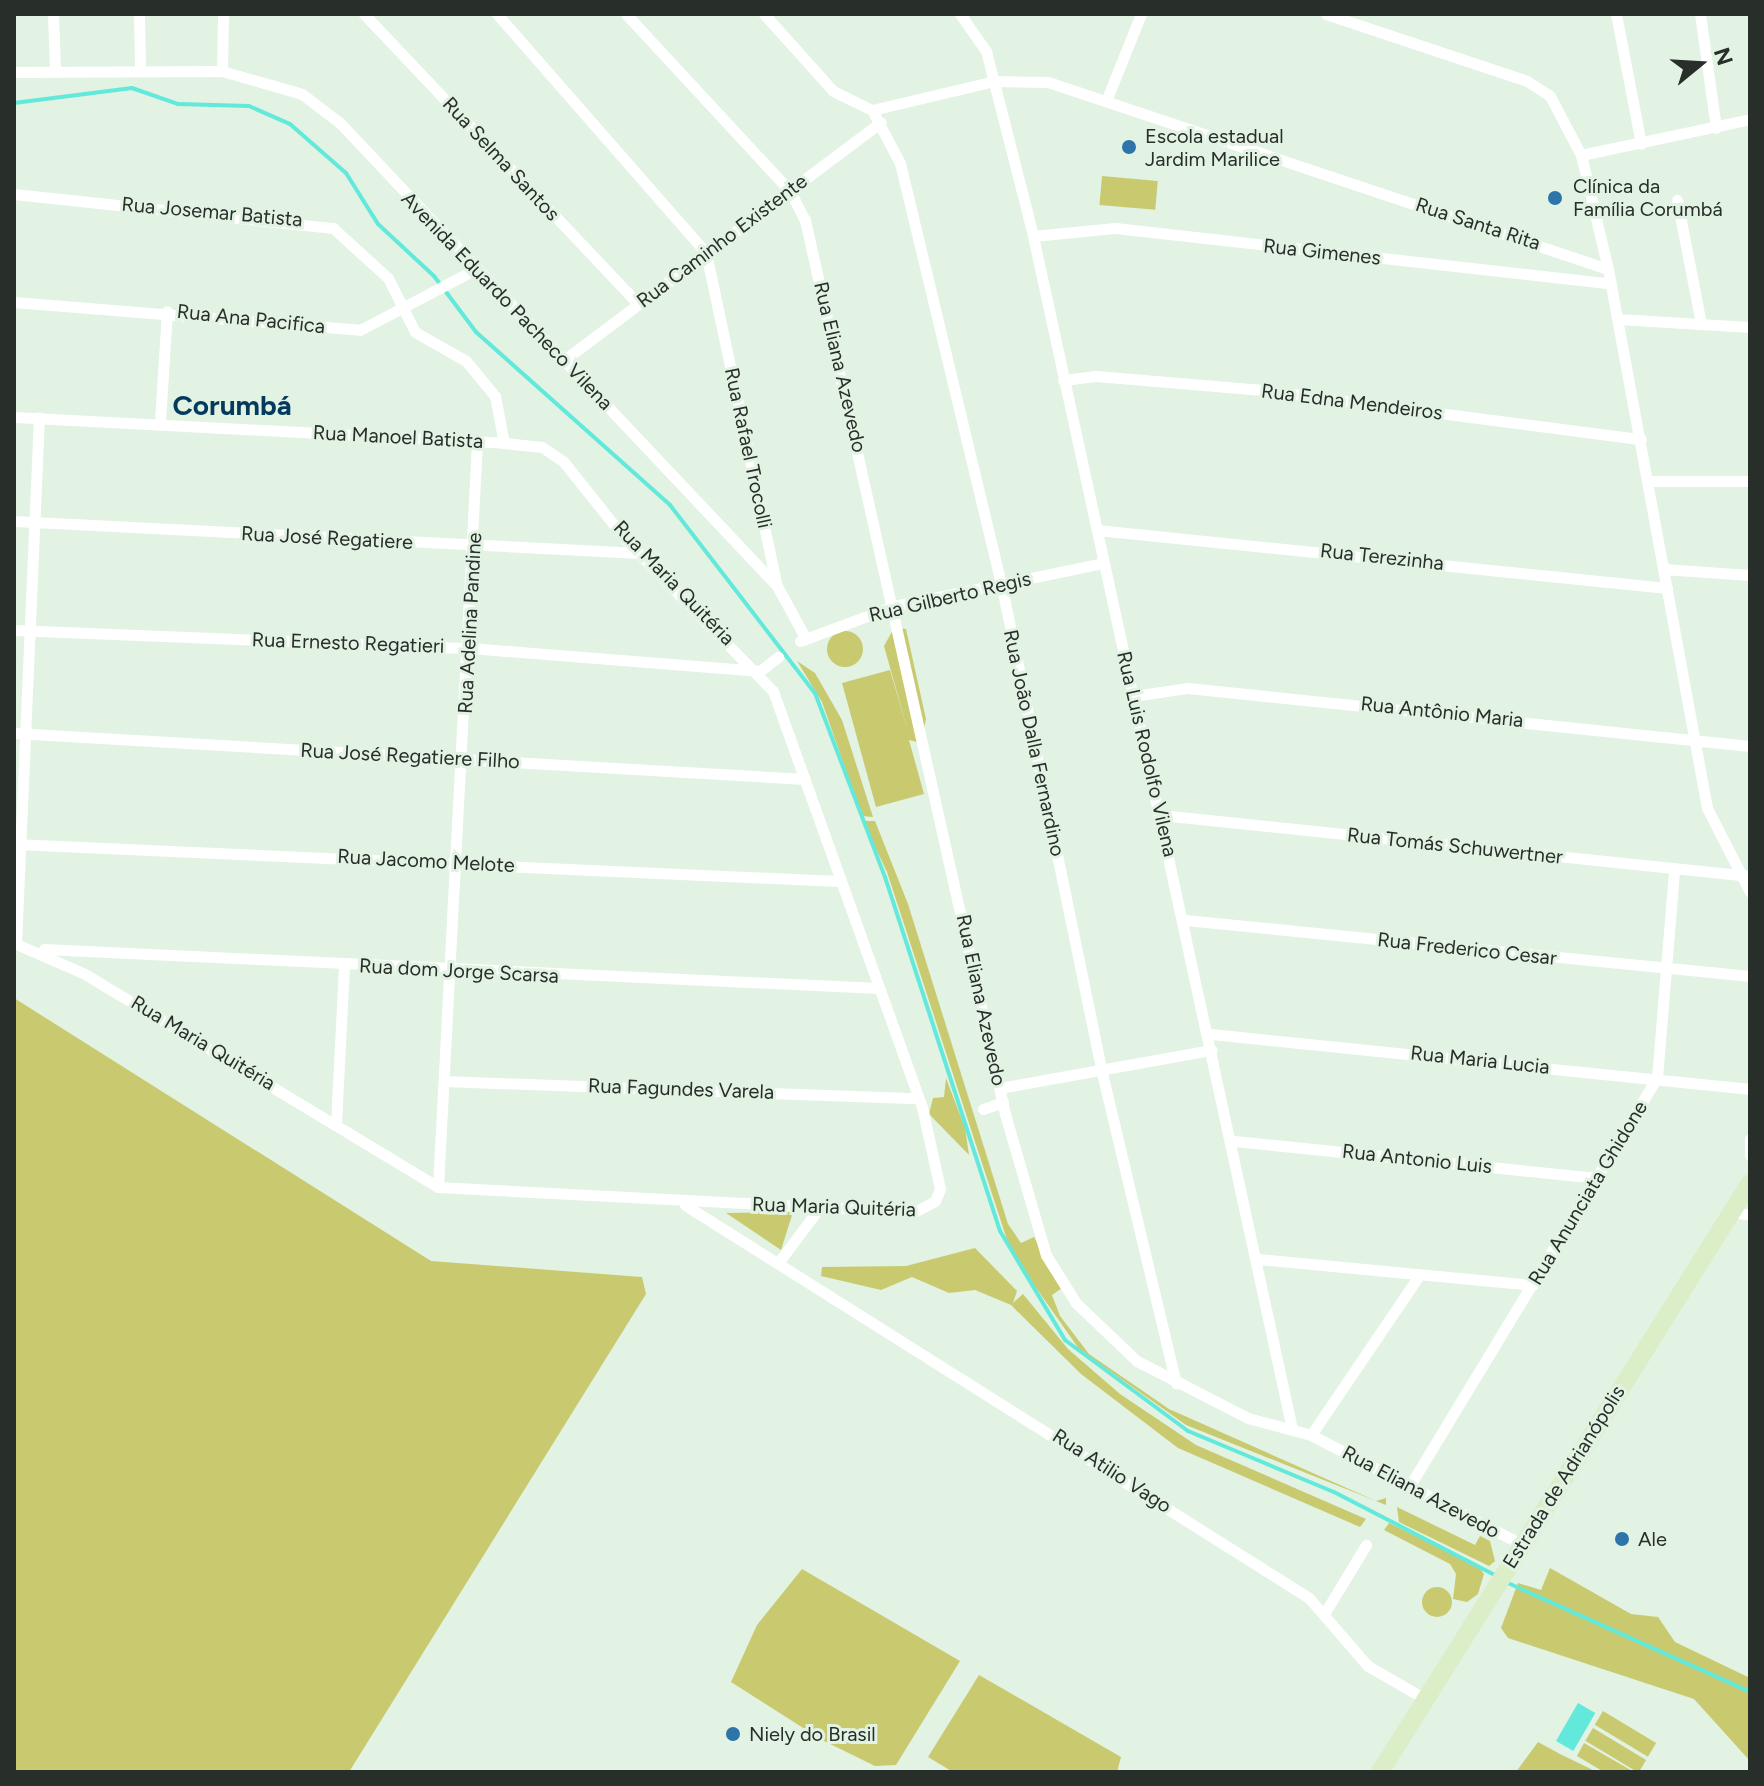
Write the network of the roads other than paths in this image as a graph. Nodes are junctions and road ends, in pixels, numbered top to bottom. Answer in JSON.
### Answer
{"nodes":[{"id":1,"x":53,"y":14,"type":"edge"},
{"id":2,"x":139,"y":14,"type":"edge"},
{"id":3,"x":223,"y":14,"type":"edge"},
{"id":4,"x":364,"y":14,"type":"edge"},
{"id":5,"x":497,"y":14,"type":"edge"},
{"id":6,"x":626,"y":14,"type":"edge"},
{"id":7,"x":764,"y":14,"type":"edge"},
{"id":8,"x":960,"y":14,"type":"edge"},
{"id":9,"x":1141,"y":14,"type":"edge"},
{"id":10,"x":1326,"y":14,"type":"edge"},
{"id":11,"x":1616,"y":14,"type":"edge"},
{"id":12,"x":1700,"y":14,"type":"edge"},
{"id":13,"x":140,"y":67,"type":"junction"},
{"id":14,"x":55,"y":68,"type":"junction"},
{"id":15,"x":222,"y":71,"type":"junction"},
{"id":16,"x":14,"y":72,"type":"edge"},
{"id":17,"x":995,"y":81,"type":"junction"},
{"id":18,"x":1106,"y":101,"type":"junction"},
{"id":19,"x":872,"y":110,"type":"junction"},
{"id":20,"x":1750,"y":119,"type":"edge"},
{"id":21,"x":881,"y":122,"type":"junction"},
{"id":22,"x":1716,"y":128,"type":"junction"},
{"id":23,"x":1641,"y":144,"type":"junction"},
{"id":24,"x":1581,"y":155,"type":"junction"},
{"id":25,"x":790,"y":191,"type":"junction"},
{"id":26,"x":14,"y":194,"type":"edge"},
{"id":27,"x":1677,"y":200,"type":"dead end"},
{"id":28,"x":1033,"y":236,"type":"junction"},
{"id":29,"x":706,"y":253,"type":"junction"},
{"id":30,"x":1608,"y":269,"type":"junction"},
{"id":31,"x":472,"y":271,"type":"junction"},
{"id":32,"x":1611,"y":284,"type":"junction"},
{"id":33,"x":14,"y":302,"type":"edge"},
{"id":34,"x":638,"y":304,"type":"junction"},
{"id":35,"x":403,"y":306,"type":"junction"},
{"id":36,"x":167,"y":311,"type":"junction"},
{"id":37,"x":1618,"y":319,"type":"junction"},
{"id":38,"x":1701,"y":324,"type":"junction"},
{"id":39,"x":1750,"y":327,"type":"edge"},
{"id":40,"x":564,"y":360,"type":"junction"},
{"id":41,"x":1063,"y":380,"type":"junction"},
{"id":42,"x":14,"y":417,"type":"edge"},
{"id":43,"x":39,"y":418,"type":"junction"},
{"id":44,"x":160,"y":422,"type":"junction"},
{"id":45,"x":1641,"y":439,"type":"junction"},
{"id":46,"x":477,"y":442,"type":"junction"},
{"id":47,"x":504,"y":443,"type":"junction"},
{"id":48,"x":542,"y":447,"type":"joint"},
{"id":49,"x":1648,"y":481,"type":"junction"},
{"id":50,"x":1750,"y":481,"type":"edge"},
{"id":51,"x":14,"y":521,"type":"edge"},
{"id":52,"x":35,"y":522,"type":"junction"},
{"id":53,"x":1097,"y":530,"type":"junction"},
{"id":54,"x":473,"y":545,"type":"junction"},
{"id":55,"x":639,"y":553,"type":"junction"},
{"id":56,"x":1104,"y":563,"type":"junction"},
{"id":57,"x":1663,"y":569,"type":"junction"},
{"id":58,"x":1750,"y":575,"type":"edge"},
{"id":59,"x":1001,"y":583,"type":"junction"},
{"id":60,"x":777,"y":586,"type":"junction"},
{"id":61,"x":1667,"y":588,"type":"junction"},
{"id":62,"x":894,"y":606,"type":"junction"},
{"id":63,"x":14,"y":630,"type":"edge"},
{"id":64,"x":31,"y":631,"type":"junction"},
{"id":65,"x":802,"y":639,"type":"joint"},
{"id":66,"x":469,"y":648,"type":"junction"},
{"id":67,"x":778,"y":657,"type":"dead end"},
{"id":68,"x":760,"y":671,"type":"junction"},
{"id":69,"x":1133,"y":696,"type":"junction"},
{"id":70,"x":14,"y":733,"type":"edge"},
{"id":71,"x":28,"y":734,"type":"junction"},
{"id":72,"x":1694,"y":741,"type":"junction"},
{"id":73,"x":1750,"y":746,"type":"edge"},
{"id":74,"x":463,"y":759,"type":"junction"},
{"id":75,"x":805,"y":779,"type":"junction"},
{"id":76,"x":1161,"y":815,"type":"junction"},
{"id":77,"x":19,"y":844,"type":"edge"},
{"id":78,"x":457,"y":862,"type":"junction"},
{"id":79,"x":1674,"y":869,"type":"junction"},
{"id":80,"x":1745,"y":876,"type":"edge"},
{"id":81,"x":838,"y":881,"type":"junction"},
{"id":82,"x":1750,"y":892,"type":"edge"},
{"id":83,"x":1185,"y":920,"type":"junction"},
{"id":84,"x":15,"y":944,"type":"edge"},
{"id":85,"x":40,"y":949,"type":"junction"},
{"id":86,"x":344,"y":966,"type":"junction"},
{"id":87,"x":1666,"y":969,"type":"junction"},
{"id":88,"x":451,"y":972,"type":"junction"},
{"id":89,"x":1750,"y":976,"type":"edge"},
{"id":90,"x":878,"y":988,"type":"junction"},
{"id":91,"x":1211,"y":1034,"type":"junction"},
{"id":92,"x":1212,"y":1050,"type":"junction"},
{"id":93,"x":1102,"y":1073,"type":"junction"},
{"id":94,"x":1657,"y":1078,"type":"junction"},
{"id":95,"x":444,"y":1081,"type":"junction"},
{"id":96,"x":1000,"y":1088,"type":"junction"},
{"id":97,"x":1750,"y":1089,"type":"edge"},
{"id":98,"x":918,"y":1098,"type":"junction"},
{"id":99,"x":1003,"y":1102,"type":"junction"},
{"id":100,"x":983,"y":1109,"type":"dead end"},
{"id":101,"x":336,"y":1124,"type":"junction"},
{"id":102,"x":1750,"y":1139,"type":"edge"},
{"id":103,"x":1234,"y":1141,"type":"junction"},
{"id":104,"x":1750,"y":1155,"type":"edge"},
{"id":105,"x":1600,"y":1178,"type":"junction"},
{"id":106,"x":1750,"y":1183,"type":"edge"},
{"id":107,"x":438,"y":1187,"type":"junction"},
{"id":108,"x":681,"y":1203,"type":"junction"},
{"id":109,"x":820,"y":1207,"type":"junction"},
{"id":110,"x":1741,"y":1214,"type":"edge"},
{"id":111,"x":781,"y":1259,"type":"junction"},
{"id":112,"x":1258,"y":1259,"type":"junction"},
{"id":113,"x":1420,"y":1274,"type":"junction"},
{"id":114,"x":1533,"y":1285,"type":"junction"},
{"id":115,"x":1176,"y":1383,"type":"junction"},
{"id":116,"x":1292,"y":1429,"type":"junction"},
{"id":117,"x":1311,"y":1435,"type":"junction"},
{"id":118,"x":1409,"y":1487,"type":"junction"},
{"id":119,"x":1366,"y":1545,"type":"dead end"},
{"id":120,"x":1518,"y":1550,"type":"junction"},
{"id":121,"x":1324,"y":1614,"type":"junction"},
{"id":122,"x":1427,"y":1700,"type":"junction"},
{"id":123,"x":1380,"y":1772,"type":"edge"}],
"edges":[{"from":1,"to":14,"type":"street"},
{"from":2,"to":13,"type":"street"},
{"from":3,"to":15,"type":"street"},
{"from":4,"to":34,"type":"street","name":"Rua Selma Santos"},
{"from":5,"to":29,"type":"street"},
{"from":6,"to":25,"type":"street","name":"Rua Eliana Azevedo"},
{"from":7,"to":19,"type":"street"},
{"from":8,"to":17,"type":"street","name":"Rua Luis Rodolfo Vilena"},
{"from":9,"to":18,"type":"street"},
{"from":10,"to":24,"type":"street"},
{"from":11,"to":23,"type":"street"},
{"from":12,"to":22,"type":"street"},
{"from":13,"to":14,"type":"street","name":"Avenida Eduardo Pacheco Vilena"},
{"from":13,"to":15,"type":"street","name":"Avenida Eduardo Pacheco Vilena"},
{"from":14,"to":16,"type":"street","name":"Avenida Eduardo Pacheco Vilena"},
{"from":15,"to":31,"type":"street","name":"Avenida Eduardo Pacheco Vilena"},
{"from":17,"to":18,"type":"street","name":"Rua Santa Rita"},
{"from":17,"to":19,"type":"street","name":"Rua Santa Rita"},
{"from":17,"to":28,"type":"street","name":"Rua Luis Rodolfo Vilena"},
{"from":18,"to":30,"type":"street","name":"Rua Santa Rita"},
{"from":19,"to":21,"type":"street","name":"Rua João Dalla Fernardino"},
{"from":20,"to":22,"type":"street"},
{"from":21,"to":25,"type":"street","name":"Rua Caminho Existente"},
{"from":21,"to":59,"type":"street","name":"Rua João Dalla Fernardino"},
{"from":22,"to":23,"type":"street"},
{"from":23,"to":24,"type":"street"},
{"from":24,"to":30,"type":"street"},
{"from":25,"to":29,"type":"street","name":"Rua Caminho Existente"},
{"from":25,"to":62,"type":"street","name":"Rua Eliana Azevedo"},
{"from":26,"to":35,"type":"street","name":"Rua Josemar Batista"},
{"from":27,"to":38,"type":"street"},
{"from":28,"to":32,"type":"street","name":"Rua Gimenes"},
{"from":28,"to":41,"type":"street","name":"Rua Luis Rodolfo Vilena"},
{"from":29,"to":34,"type":"street","name":"Rua Caminho Existente"},
{"from":29,"to":60,"type":"street","name":"Rua Rafael Trocolli"},
{"from":30,"to":32,"type":"street"},
{"from":31,"to":35,"type":"street","name":"Rua Ana Pacifica"},
{"from":31,"to":40,"type":"street","name":"Avenida Eduardo Pacheco Vilena"},
{"from":32,"to":37,"type":"street"},
{"from":33,"to":36,"type":"street","name":"Rua Ana Pacifica"},
{"from":34,"to":40,"type":"street","name":"Rua Caminho Existente"},
{"from":35,"to":36,"type":"street","name":"Rua Ana Pacifica"},
{"from":35,"to":47,"type":"street","name":"Rua Josemar Batista"},
{"from":36,"to":44,"type":"street"},
{"from":37,"to":38,"type":"street"},
{"from":37,"to":45,"type":"street"},
{"from":38,"to":39,"type":"street"},
{"from":40,"to":60,"type":"street","name":"Avenida Eduardo Pacheco Vilena"},
{"from":41,"to":45,"type":"street","name":"Rua Edna Mendeiros"},
{"from":41,"to":53,"type":"street","name":"Rua Luis Rodolfo Vilena"},
{"from":42,"to":43,"type":"street","name":"Rua Manoel Batista"},
{"from":43,"to":44,"type":"street","name":"Rua Manoel Batista"},
{"from":43,"to":52,"type":"street"},
{"from":44,"to":46,"type":"street","name":"Rua Manoel Batista"},
{"from":45,"to":49,"type":"street"},
{"from":46,"to":47,"type":"street","name":"Rua Manoel Batista"},
{"from":46,"to":54,"type":"street","name":"Rua Adelina Pandine"},
{"from":47,"to":48,"type":"street","name":"Rua Manoel Batista"},
{"from":48,"to":55,"type":"street","name":"Rua Maria Quitéria"},
{"from":49,"to":50,"type":"street"},
{"from":49,"to":57,"type":"street"},
{"from":51,"to":52,"type":"street","name":"Rua José Regatiere"},
{"from":52,"to":54,"type":"street","name":"Rua José Regatiere"},
{"from":52,"to":64,"type":"street"},
{"from":53,"to":56,"type":"street","name":"Rua Luis Rodolfo Vilena"},
{"from":53,"to":61,"type":"street","name":"Rua Terezinha"},
{"from":54,"to":55,"type":"street","name":"Rua José Regatiere"},
{"from":54,"to":66,"type":"street","name":"Rua Adelina Pandine"},
{"from":55,"to":68,"type":"street","name":"Rua Maria Quitéria"},
{"from":56,"to":59,"type":"street","name":"Rua Gilberto Regis"},
{"from":56,"to":69,"type":"street","name":"Rua Luis Rodolfo Vilena"},
{"from":57,"to":58,"type":"street"},
{"from":57,"to":61,"type":"street"},
{"from":59,"to":62,"type":"street","name":"Rua Gilberto Regis"},
{"from":59,"to":93,"type":"street","name":"Rua João Dalla Fernardino"},
{"from":60,"to":65,"type":"street","name":"Rua Rafael Trocolli"},
{"from":61,"to":72,"type":"street"},
{"from":62,"to":65,"type":"street","name":"Rua Gilberto Regis"},
{"from":62,"to":96,"type":"street","name":"Rua Eliana Azevedo"},
{"from":63,"to":64,"type":"street","name":"Rua Ernesto Regatieri"},
{"from":64,"to":66,"type":"street","name":"Rua Ernesto Regatieri"},
{"from":64,"to":71,"type":"street"},
{"from":66,"to":68,"type":"street","name":"Rua Ernesto Regatieri"},
{"from":66,"to":74,"type":"street","name":"Rua Adelina Pandine"},
{"from":67,"to":68,"type":"street"},
{"from":68,"to":75,"type":"street","name":"Rua Maria Quitéria"},
{"from":69,"to":72,"type":"street","name":"Rua Antônio Maria"},
{"from":69,"to":76,"type":"street","name":"Rua Luis Rodolfo Vilena"},
{"from":70,"to":71,"type":"street","name":"Rua José Regatiere Filho"},
{"from":71,"to":74,"type":"street","name":"Rua José Regatiere Filho"},
{"from":71,"to":77,"type":"street"},
{"from":72,"to":73,"type":"street","name":"Rua Antônio Maria"},
{"from":72,"to":80,"type":"street"},
{"from":74,"to":75,"type":"street","name":"Rua José Regatiere Filho"},
{"from":74,"to":78,"type":"street","name":"Rua Adelina Pandine"},
{"from":75,"to":81,"type":"street","name":"Rua Maria Quitéria"},
{"from":76,"to":79,"type":"street","name":"Rua Tomás Schuwertner"},
{"from":76,"to":83,"type":"street","name":"Rua Luis Rodolfo Vilena"},
{"from":77,"to":78,"type":"street","name":"Rua Jacomo Melote"},
{"from":77,"to":84,"type":"street"},
{"from":78,"to":81,"type":"street","name":"Rua Jacomo Melote"},
{"from":78,"to":88,"type":"street","name":"Rua Adelina Pandine"},
{"from":79,"to":80,"type":"street","name":"Rua Tomás Schuwertner"},
{"from":79,"to":87,"type":"street","name":"Rua Anunciata Ghidone"},
{"from":80,"to":82,"type":"street"},
{"from":81,"to":90,"type":"street","name":"Rua Maria Quitéria"},
{"from":83,"to":87,"type":"street","name":"Rua Frederico Cesar"},
{"from":83,"to":91,"type":"street","name":"Rua Luis Rodolfo Vilena"},
{"from":84,"to":85,"type":"street","name":"Rua Maria Quitéria"},
{"from":85,"to":86,"type":"street","name":"Rua dom Jorge Scarsa"},
{"from":85,"to":101,"type":"street","name":"Rua Maria Quitéria"},
{"from":86,"to":88,"type":"street","name":"Rua dom Jorge Scarsa"},
{"from":86,"to":101,"type":"street"},
{"from":87,"to":89,"type":"street","name":"Rua Frederico Cesar"},
{"from":87,"to":94,"type":"street","name":"Rua Anunciata Ghidone"},
{"from":88,"to":90,"type":"street","name":"Rua dom Jorge Scarsa"},
{"from":88,"to":95,"type":"street","name":"Rua Adelina Pandine"},
{"from":90,"to":98,"type":"street","name":"Rua Maria Quitéria"},
{"from":91,"to":92,"type":"street","name":"Rua Luis Rodolfo Vilena"},
{"from":91,"to":94,"type":"street","name":"Rua Maria Lucia"},
{"from":92,"to":93,"type":"street"},
{"from":92,"to":103,"type":"street","name":"Rua Luis Rodolfo Vilena"},
{"from":93,"to":96,"type":"street"},
{"from":93,"to":115,"type":"street","name":"Rua João Dalla Fernardino"},
{"from":94,"to":97,"type":"street","name":"Rua Maria Lucia"},
{"from":94,"to":105,"type":"street","name":"Rua Anunciata Ghidone"},
{"from":95,"to":98,"type":"street","name":"Rua Fagundes Varela"},
{"from":95,"to":107,"type":"street","name":"Rua Adelina Pandine"},
{"from":96,"to":99,"type":"street","name":"Rua Eliana Azevedo"},
{"from":98,"to":109,"type":"street","name":"Rua Maria Quitéria"},
{"from":99,"to":100,"type":"street"},
{"from":99,"to":115,"type":"street","name":"Rua Eliana Azevedo"},
{"from":101,"to":107,"type":"street","name":"Rua Maria Quitéria"},
{"from":102,"to":104,"type":"street"},
{"from":103,"to":105,"type":"street","name":"Rua Antonio Luis"},
{"from":103,"to":112,"type":"street","name":"Rua Luis Rodolfo Vilena"},
{"from":105,"to":114,"type":"street","name":"Rua Anunciata Ghidone"},
{"from":106,"to":110,"type":"main road","name":"Estrada de Adrianópolis"},
{"from":107,"to":108,"type":"street","name":"Rua Maria Quitéria"},
{"from":108,"to":109,"type":"street","name":"Rua Maria Quitéria"},
{"from":108,"to":111,"type":"street","name":"Rua Atilio Vago"},
{"from":109,"to":111,"type":"street"},
{"from":110,"to":120,"type":"main road","name":"Estrada de Adrianópolis"},
{"from":111,"to":121,"type":"street","name":"Rua Atilio Vago"},
{"from":112,"to":113,"type":"street"},
{"from":112,"to":116,"type":"street","name":"Rua Luis Rodolfo Vilena"},
{"from":113,"to":114,"type":"street"},
{"from":113,"to":117,"type":"street"},
{"from":114,"to":118,"type":"street","name":"Rua Anunciata Ghidone"},
{"from":115,"to":116,"type":"street","name":"Rua Eliana Azevedo"},
{"from":116,"to":117,"type":"street","name":"Rua Eliana Azevedo"},
{"from":117,"to":118,"type":"street","name":"Rua Eliana Azevedo"},
{"from":118,"to":120,"type":"street","name":"Rua Eliana Azevedo"},
{"from":119,"to":121,"type":"street"},
{"from":120,"to":122,"type":"main road","name":"Estrada de Adrianópolis"},
{"from":121,"to":122,"type":"street","name":"Rua Atilio Vago"},
{"from":122,"to":123,"type":"main road","name":"Estrada de Adrianópolis"}]}
